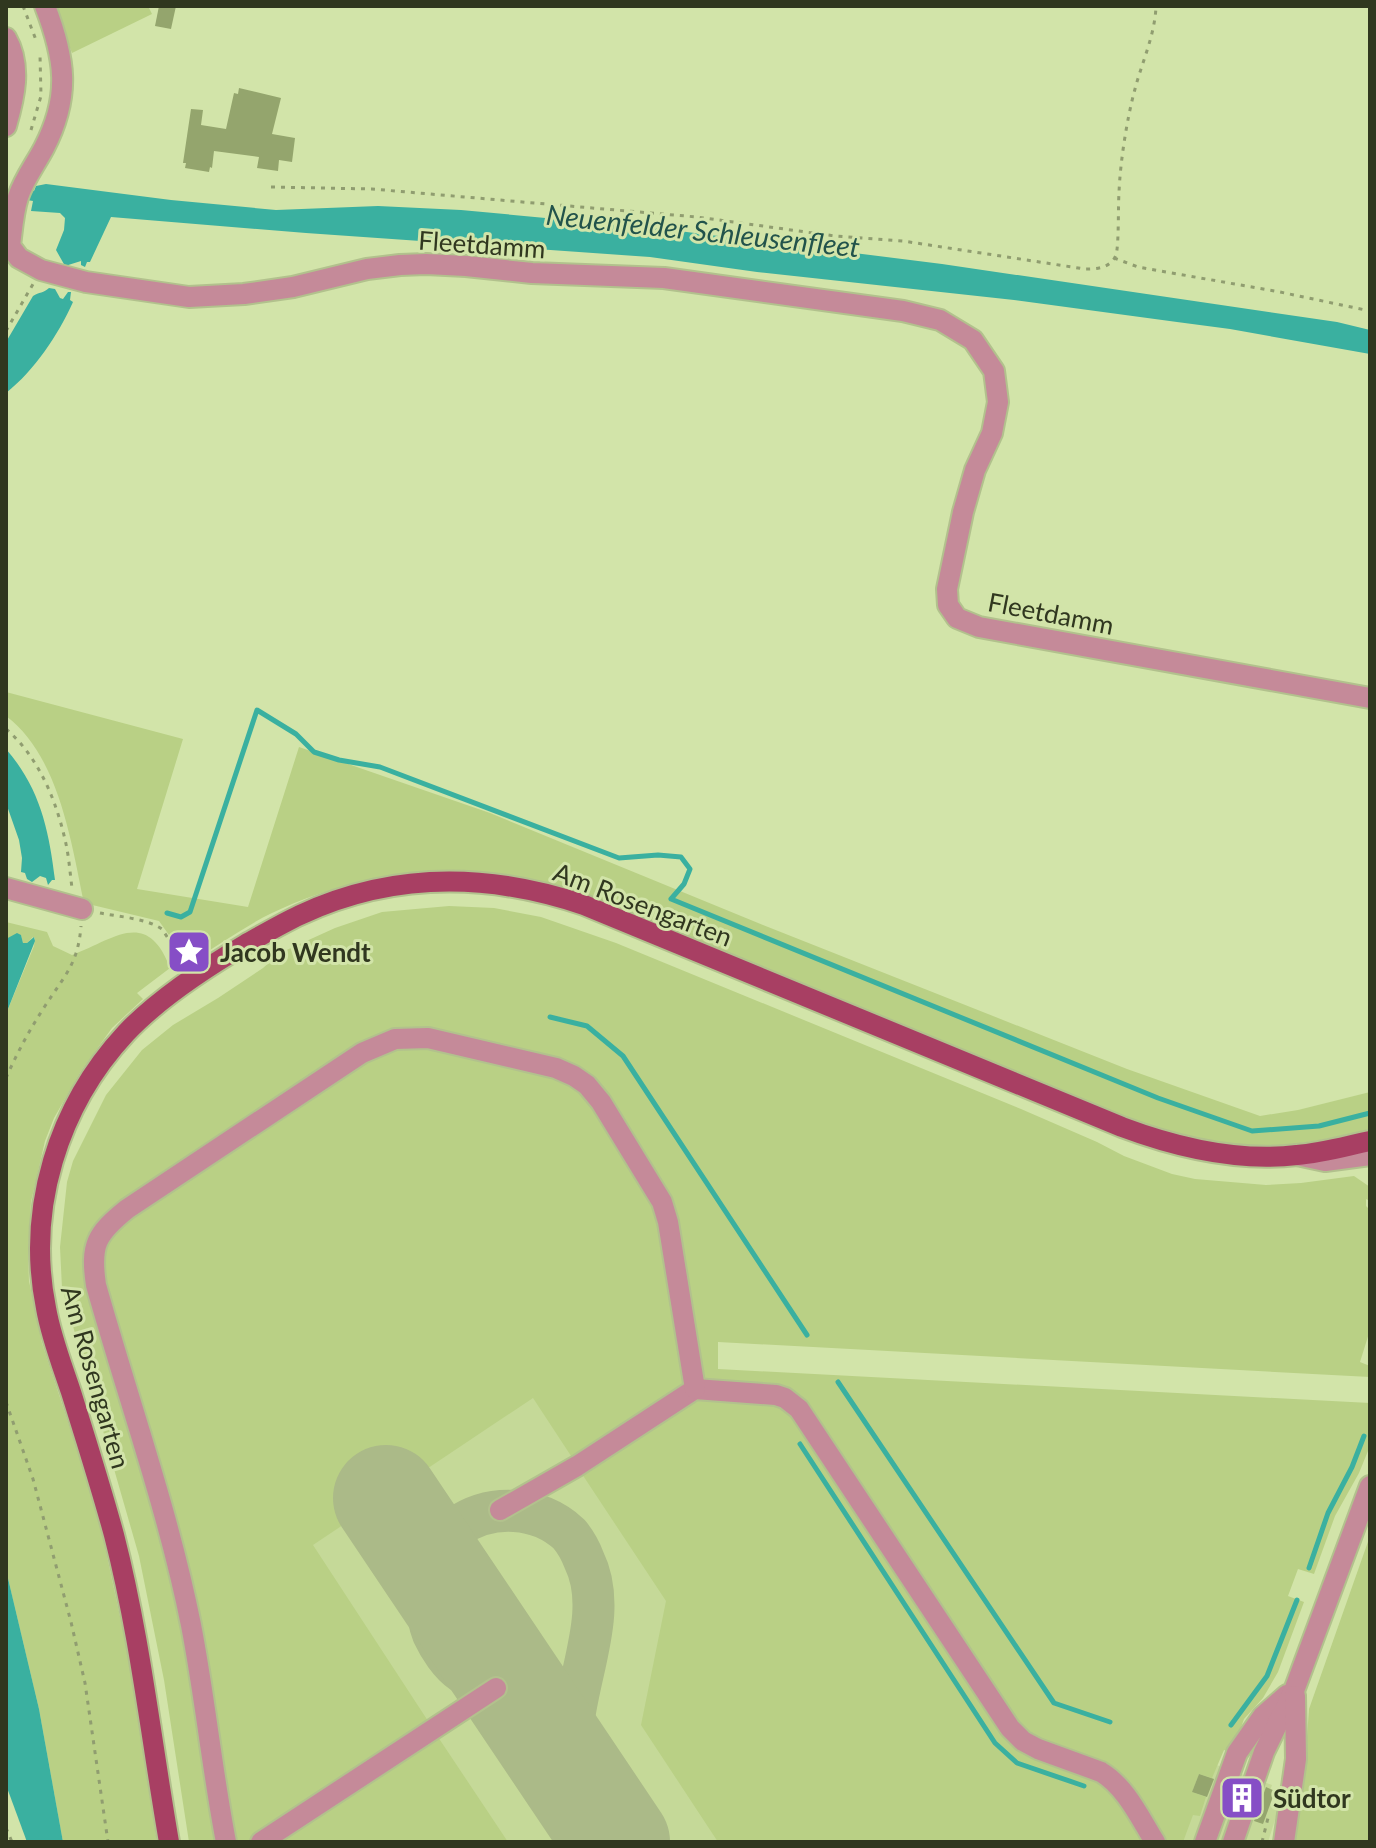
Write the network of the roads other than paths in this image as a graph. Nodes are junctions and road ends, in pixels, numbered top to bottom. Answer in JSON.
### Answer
{"nodes":[{"id":1,"x":45,"y":6,"type":"edge"},
{"id":2,"x":6,"y":38,"type":"edge"},
{"id":3,"x":6,"y":126,"type":"edge"},
{"id":4,"x":1370,"y":698,"type":"edge"},
{"id":5,"x":6,"y":888,"type":"edge"},
{"id":6,"x":77,"y":908,"type":"road end"},
{"id":7,"x":1370,"y":1141,"type":"edge"},
{"id":8,"x":1297,"y":1155,"type":"junction"},
{"id":9,"x":1370,"y":1155,"type":"edge"},
{"id":10,"x":695,"y":1389,"type":"junction"},
{"id":11,"x":1370,"y":1486,"type":"edge"},
{"id":12,"x":500,"y":1510,"type":"dead end"},
{"id":13,"x":496,"y":1688,"type":"dead end"},
{"id":14,"x":1295,"y":1688,"type":"junction"},
{"id":15,"x":169,"y":1842,"type":"edge"},
{"id":16,"x":226,"y":1842,"type":"edge"},
{"id":17,"x":261,"y":1842,"type":"edge"},
{"id":18,"x":1155,"y":1842,"type":"edge"},
{"id":19,"x":1205,"y":1842,"type":"edge"},
{"id":20,"x":1217,"y":1842,"type":"edge"},
{"id":21,"x":1233,"y":1842,"type":"edge"},
{"id":22,"x":1244,"y":1842,"type":"edge"},
{"id":23,"x":1284,"y":1842,"type":"edge"}],
"edges":[{"from":1,"to":4,"type":"street","name":"Fleetdamm"},
{"from":2,"to":3,"type":"street"},
{"from":5,"to":6,"type":"street"},
{"from":7,"to":8,"type":"main road","name":"Am Rosengarten"},
{"from":8,"to":9,"type":"street"},
{"from":8,"to":15,"type":"main road","name":"Am Rosengarten"},
{"from":10,"to":12,"type":"street"},
{"from":10,"to":16,"type":"street"},
{"from":10,"to":18,"type":"street"},
{"from":11,"to":14,"type":"street"},
{"from":13,"to":17,"type":"street"},
{"from":14,"to":19,"type":"street"},
{"from":14,"to":20,"type":"street"},
{"from":14,"to":21,"type":"street"},
{"from":14,"to":22,"type":"street"},
{"from":14,"to":23,"type":"street"}]}
